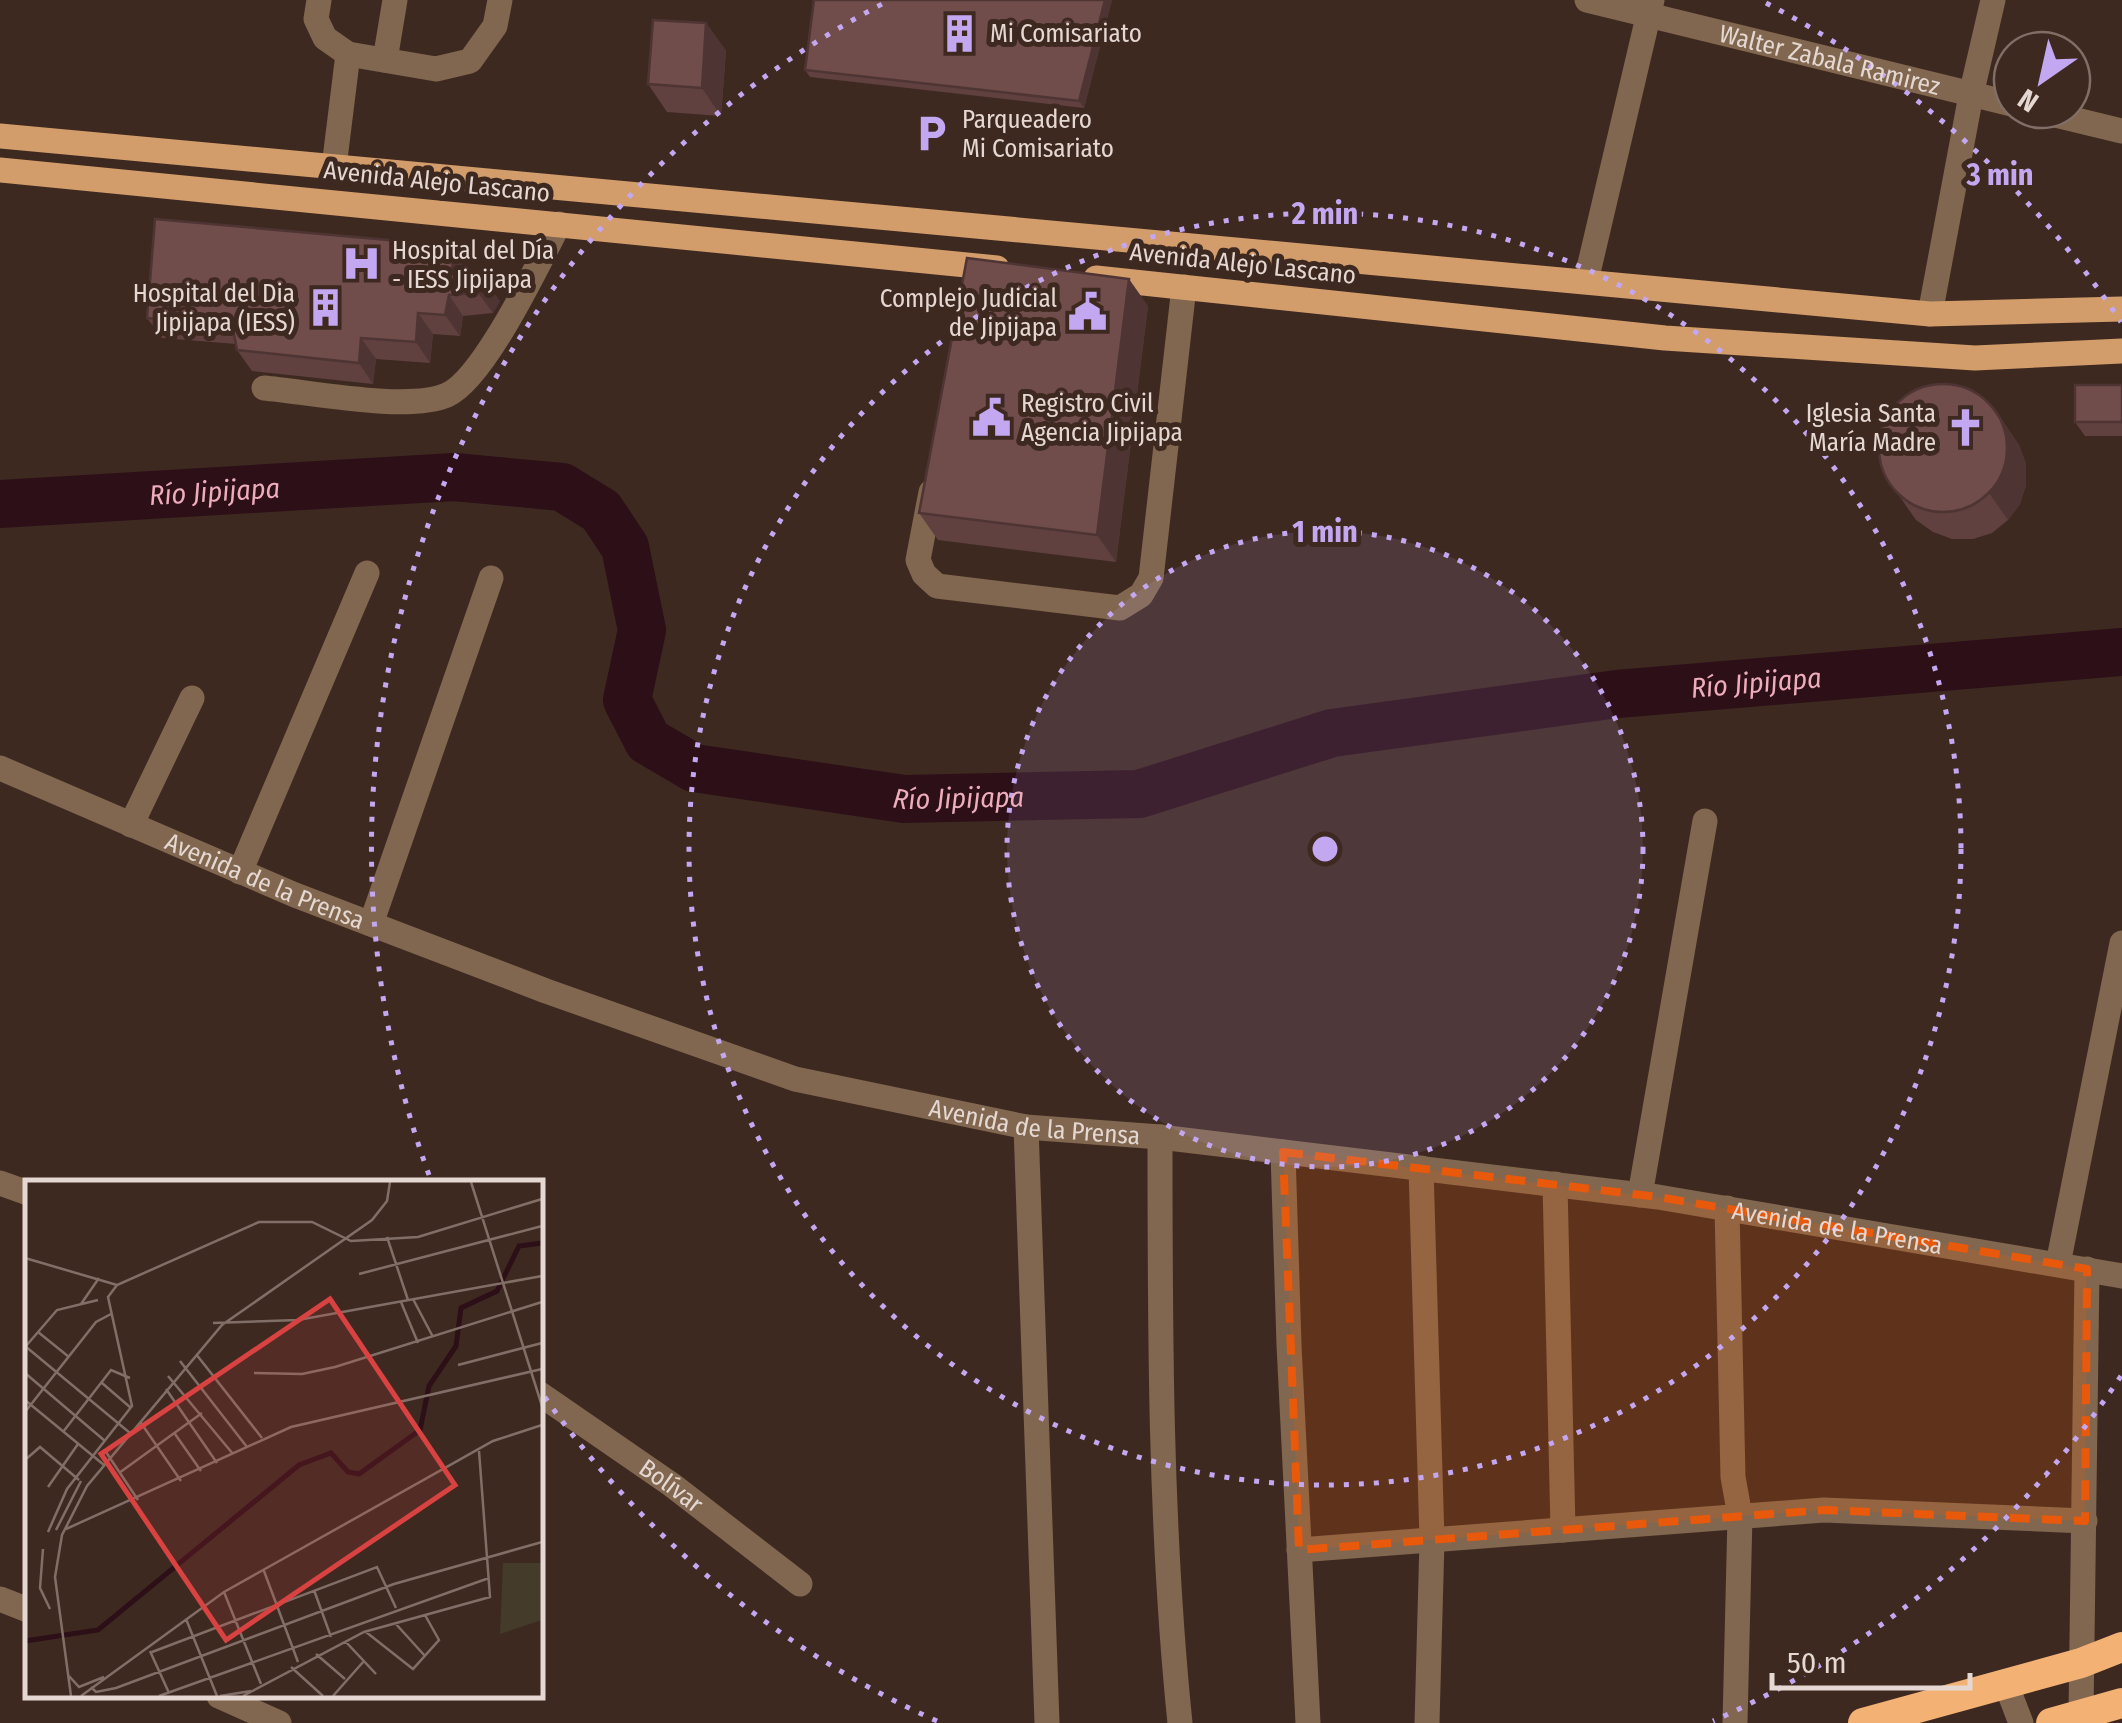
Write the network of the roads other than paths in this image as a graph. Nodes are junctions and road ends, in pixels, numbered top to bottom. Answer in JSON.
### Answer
{"nodes":[{"id":1,"x":319,"y":0,"type":"edge"},
{"id":2,"x":396,"y":0,"type":"edge"},
{"id":3,"x":500,"y":0,"type":"edge"},
{"id":4,"x":1587,"y":0,"type":"edge"},
{"id":5,"x":1993,"y":0,"type":"edge"},
{"id":6,"x":1650,"y":8,"type":"edge"},
{"id":7,"x":348,"y":54,"type":"junction"},
{"id":8,"x":385,"y":60,"type":"junction"},
{"id":9,"x":1971,"y":95,"type":"junction"},
{"id":10,"x":1992,"y":100,"type":"edge"},
{"id":11,"x":2092,"y":123,"type":"edge"},
{"id":12,"x":2122,"y":130,"type":"edge"},
{"id":13,"x":0,"y":136,"type":"edge"},
{"id":14,"x":334,"y":168,"type":"junction"},
{"id":15,"x":0,"y":170,"type":"edge"},
{"id":16,"x":559,"y":224,"type":"junction"},
{"id":17,"x":1031,"y":272,"type":"edge"},
{"id":18,"x":1070,"y":275,"type":"edge"},
{"id":19,"x":1586,"y":280,"type":"junction"},
{"id":20,"x":1184,"y":286,"type":"junction"},
{"id":21,"x":2122,"y":309,"type":"edge"},
{"id":22,"x":1930,"y":314,"type":"junction"},
{"id":23,"x":2122,"y":350,"type":"edge"},
{"id":24,"x":264,"y":388,"type":"dead end"},
{"id":25,"x":936,"y":462,"type":"edge"},
{"id":26,"x":366,"y":574,"type":"dead end"},
{"id":27,"x":491,"y":578,"type":"dead end"},
{"id":28,"x":192,"y":698,"type":"dead end"},
{"id":29,"x":0,"y":768,"type":"edge"},
{"id":30,"x":1705,"y":821,"type":"dead end"},
{"id":31,"x":131,"y":825,"type":"junction"},
{"id":32,"x":240,"y":872,"type":"junction"},
{"id":33,"x":371,"y":924,"type":"junction"},
{"id":34,"x":2122,"y":943,"type":"edge"},
{"id":35,"x":1026,"y":1128,"type":"junction"},
{"id":36,"x":1160,"y":1137,"type":"junction"},
{"id":37,"x":1283,"y":1152,"type":"junction"},
{"id":38,"x":1422,"y":1168,"type":"junction"},
{"id":39,"x":0,"y":1183,"type":"edge"},
{"id":40,"x":1555,"y":1184,"type":"junction"},
{"id":41,"x":25,"y":1192,"type":"edge"},
{"id":42,"x":1640,"y":1195,"type":"junction"},
{"id":43,"x":1728,"y":1208,"type":"junction"},
{"id":44,"x":2058,"y":1264,"type":"junction"},
{"id":45,"x":2087,"y":1270,"type":"junction"},
{"id":46,"x":2122,"y":1276,"type":"edge"},
{"id":47,"x":542,"y":1395,"type":"edge"},
{"id":48,"x":1740,"y":1516,"type":"junction"},
{"id":49,"x":2085,"y":1521,"type":"junction"},
{"id":50,"x":1563,"y":1530,"type":"junction"},
{"id":51,"x":1432,"y":1540,"type":"junction"},
{"id":52,"x":1299,"y":1550,"type":"junction"},
{"id":53,"x":800,"y":1584,"type":"dead end"},
{"id":54,"x":0,"y":1599,"type":"edge"},
{"id":55,"x":25,"y":1609,"type":"edge"},
{"id":56,"x":2122,"y":1647,"type":"edge"},
{"id":57,"x":2080,"y":1663,"type":"junction"},
{"id":58,"x":2006,"y":1684,"type":"junction"},
{"id":59,"x":223,"y":1698,"type":"edge"},
{"id":60,"x":2122,"y":1703,"type":"edge"},
{"id":61,"x":2066,"y":1719,"type":"edge"},
{"id":62,"x":279,"y":1723,"type":"edge"},
{"id":63,"x":1047,"y":1723,"type":"edge"},
{"id":64,"x":1180,"y":1723,"type":"edge"},
{"id":65,"x":1308,"y":1723,"type":"edge"},
{"id":66,"x":1427,"y":1723,"type":"edge"},
{"id":67,"x":1735,"y":1723,"type":"edge"},
{"id":68,"x":1863,"y":1723,"type":"edge"},
{"id":69,"x":2021,"y":1723,"type":"edge"}],
"edges":[{"from":1,"to":7,"type":"street"},
{"from":2,"to":8,"type":"street"},
{"from":3,"to":8,"type":"street"},
{"from":4,"to":6,"type":"street","name":"Walter Zabala Ramirez"},
{"from":5,"to":9,"type":"street"},
{"from":6,"to":9,"type":"street","name":"Walter Zabala Ramirez"},
{"from":6,"to":19,"type":"street"},
{"from":7,"to":8,"type":"street"},
{"from":7,"to":14,"type":"street"},
{"from":9,"to":10,"type":"street","name":"Walter Zabala Ramirez"},
{"from":9,"to":22,"type":"street"},
{"from":11,"to":12,"type":"street"},
{"from":13,"to":14,"type":"main road","name":"Avenida Alejo Lascano"},
{"from":14,"to":19,"type":"main road","name":"Avenida Alejo Lascano"},
{"from":15,"to":16,"type":"main road","name":"Avenida Alejo Lascano"},
{"from":16,"to":17,"type":"main road","name":"Avenida Alejo Lascano"},
{"from":16,"to":24,"type":"street"},
{"from":18,"to":20,"type":"main road","name":"Avenida Alejo Lascano"},
{"from":19,"to":22,"type":"main road","name":"Avenida Alejo Lascano"},
{"from":20,"to":23,"type":"main road","name":"Avenida Alejo Lascano"},
{"from":20,"to":25,"type":"street"},
{"from":21,"to":22,"type":"main road","name":"Avenida Alejo Lascano"},
{"from":26,"to":32,"type":"street"},
{"from":27,"to":33,"type":"street"},
{"from":28,"to":31,"type":"street"},
{"from":29,"to":31,"type":"street","name":"Avenida de la Prensa"},
{"from":30,"to":42,"type":"street"},
{"from":31,"to":32,"type":"street","name":"Avenida de la Prensa"},
{"from":32,"to":33,"type":"street","name":"Avenida de la Prensa"},
{"from":33,"to":35,"type":"street","name":"Avenida de la Prensa"},
{"from":34,"to":44,"type":"street"},
{"from":35,"to":36,"type":"street","name":"Avenida de la Prensa"},
{"from":35,"to":63,"type":"street"},
{"from":36,"to":37,"type":"street","name":"Avenida de la Prensa"},
{"from":36,"to":64,"type":"street"},
{"from":37,"to":38,"type":"street","name":"Avenida de la Prensa"},
{"from":37,"to":52,"type":"street"},
{"from":38,"to":40,"type":"street","name":"Avenida de la Prensa"},
{"from":38,"to":51,"type":"street"},
{"from":39,"to":41,"type":"street"},
{"from":40,"to":42,"type":"street","name":"Avenida de la Prensa"},
{"from":40,"to":50,"type":"street"},
{"from":42,"to":43,"type":"street","name":"Avenida de la Prensa"},
{"from":43,"to":44,"type":"street","name":"Avenida de la Prensa"},
{"from":43,"to":48,"type":"street"},
{"from":44,"to":45,"type":"street","name":"Avenida de la Prensa"},
{"from":45,"to":46,"type":"street","name":"Avenida de la Prensa"},
{"from":45,"to":49,"type":"street"},
{"from":47,"to":53,"type":"street","name":"Bolívar"},
{"from":48,"to":49,"type":"street"},
{"from":48,"to":50,"type":"street"},
{"from":48,"to":67,"type":"street"},
{"from":49,"to":57,"type":"street"},
{"from":50,"to":51,"type":"street"},
{"from":51,"to":52,"type":"street"},
{"from":51,"to":66,"type":"street"},
{"from":52,"to":65,"type":"street"},
{"from":54,"to":55,"type":"street"},
{"from":56,"to":57,"type":"highway"},
{"from":57,"to":58,"type":"highway"},
{"from":57,"to":61,"type":"street"},
{"from":58,"to":68,"type":"highway"},
{"from":58,"to":69,"type":"street"},
{"from":59,"to":62,"type":"street"},
{"from":60,"to":61,"type":"highway"}]}
